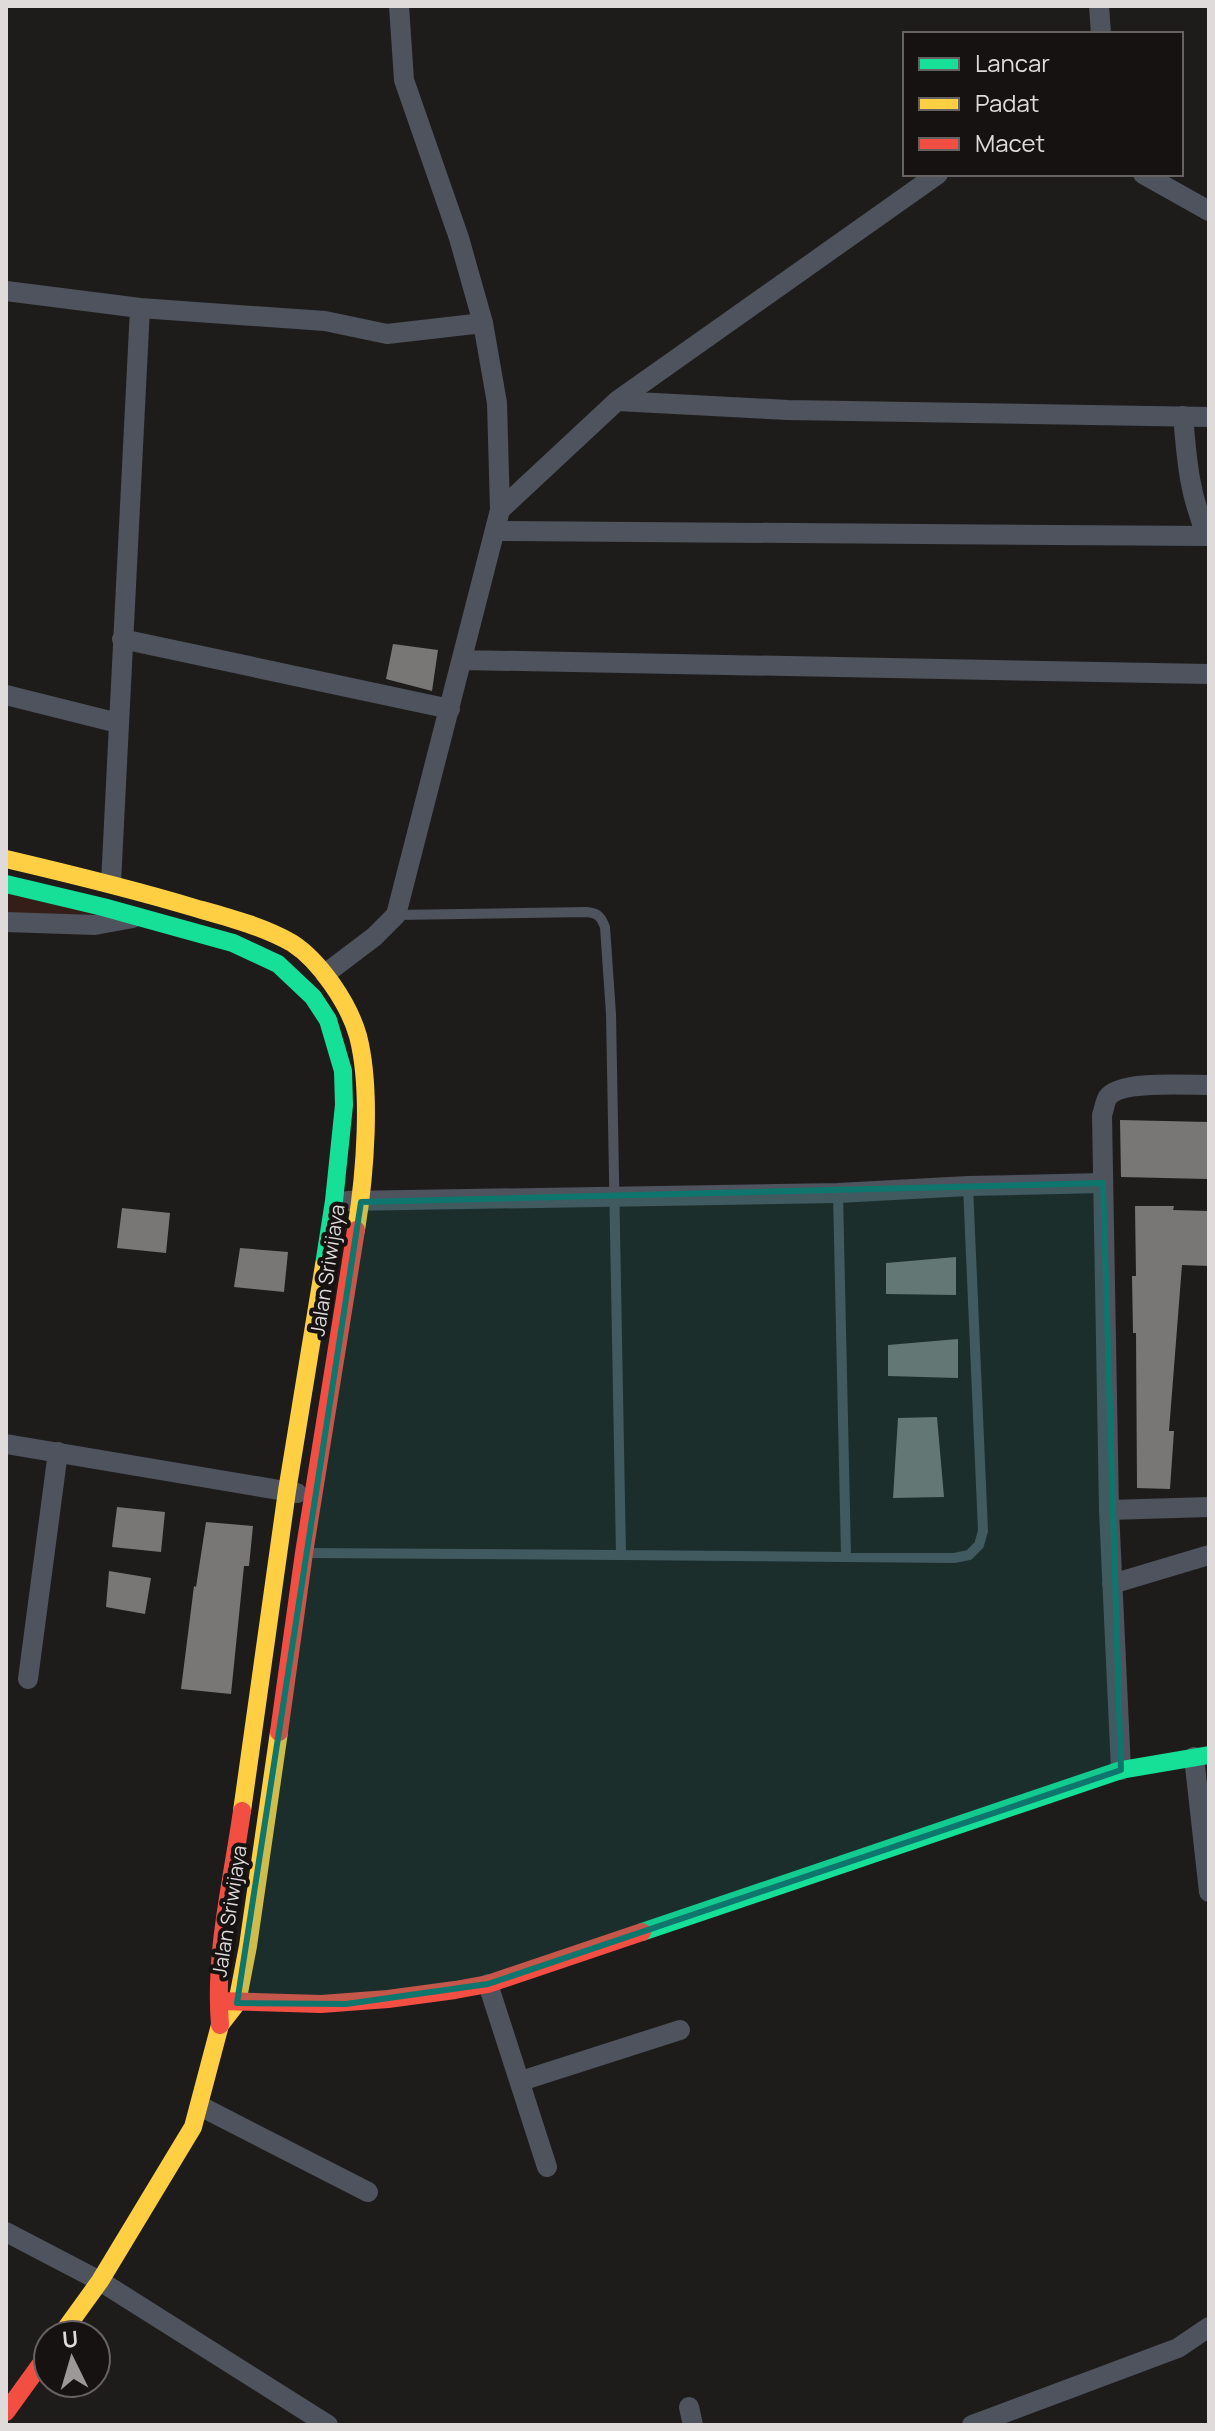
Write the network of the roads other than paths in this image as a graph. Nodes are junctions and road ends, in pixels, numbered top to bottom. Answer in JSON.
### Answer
{"nodes":[{"id":1,"x":399,"y":6,"type":"edge"},
{"id":2,"x":1099,"y":6,"type":"edge"},
{"id":3,"x":1101,"y":32,"type":"edge"},
{"id":4,"x":935,"y":176,"type":"edge"},
{"id":5,"x":1147,"y":176,"type":"edge"},
{"id":6,"x":1209,"y":211,"type":"edge"},
{"id":7,"x":6,"y":291,"type":"edge"},
{"id":8,"x":140,"y":308,"type":"junction"},
{"id":9,"x":483,"y":323,"type":"junction"},
{"id":10,"x":617,"y":401,"type":"junction"},
{"id":11,"x":1183,"y":416,"type":"junction"},
{"id":12,"x":1209,"y":417,"type":"edge"},
{"id":13,"x":500,"y":510,"type":"junction"},
{"id":14,"x":495,"y":531,"type":"junction"},
{"id":15,"x":1208,"y":536,"type":"edge"},
{"id":16,"x":122,"y":639,"type":"junction"},
{"id":17,"x":462,"y":660,"type":"junction"},
{"id":18,"x":1209,"y":674,"type":"edge"},
{"id":19,"x":6,"y":695,"type":"edge"},
{"id":20,"x":450,"y":709,"type":"junction"},
{"id":21,"x":118,"y":723,"type":"junction"},
{"id":22,"x":6,"y":859,"type":"edge"},
{"id":23,"x":111,"y":883,"type":"junction"},
{"id":24,"x":6,"y":884,"type":"edge"},
{"id":25,"x":396,"y":915,"type":"junction"},
{"id":26,"x":139,"y":917,"type":"junction"},
{"id":27,"x":6,"y":922,"type":"edge"},
{"id":28,"x":325,"y":974,"type":"junction"},
{"id":29,"x":1209,"y":1085,"type":"edge"},
{"id":30,"x":1103,"y":1183,"type":"junction"},
{"id":31,"x":968,"y":1186,"type":"junction"},
{"id":32,"x":838,"y":1193,"type":"junction"},
{"id":33,"x":613,"y":1195,"type":"junction"},
{"id":34,"x":334,"y":1201,"type":"junction"},
{"id":35,"x":361,"y":1202,"type":"junction"},
{"id":36,"x":6,"y":1444,"type":"edge"},
{"id":37,"x":58,"y":1452,"type":"junction"},
{"id":38,"x":287,"y":1491,"type":"junction"},
{"id":39,"x":313,"y":1496,"type":"junction"},
{"id":40,"x":1209,"y":1507,"type":"edge"},
{"id":41,"x":1109,"y":1510,"type":"junction"},
{"id":42,"x":304,"y":1553,"type":"junction"},
{"id":43,"x":621,"y":1555,"type":"junction"},
{"id":44,"x":1209,"y":1555,"type":"edge"},
{"id":45,"x":846,"y":1556,"type":"junction"},
{"id":46,"x":1112,"y":1584,"type":"junction"},
{"id":47,"x":28,"y":1679,"type":"dead end"},
{"id":48,"x":254,"y":1734,"type":"junction"},
{"id":49,"x":278,"y":1737,"type":"junction"},
{"id":50,"x":1201,"y":1756,"type":"edge"},
{"id":51,"x":1121,"y":1770,"type":"junction"},
{"id":52,"x":1209,"y":1892,"type":"edge"},
{"id":53,"x":488,"y":1984,"type":"junction"},
{"id":54,"x":228,"y":2002,"type":"junction"},
{"id":55,"x":680,"y":2030,"type":"dead end"},
{"id":56,"x":521,"y":2081,"type":"junction"},
{"id":57,"x":200,"y":2106,"type":"junction"},
{"id":58,"x":547,"y":2167,"type":"dead end"},
{"id":59,"x":368,"y":2192,"type":"dead end"},
{"id":60,"x":6,"y":2232,"type":"edge"},
{"id":61,"x":100,"y":2281,"type":"junction"},
{"id":62,"x":73,"y":2319,"type":"edge"},
{"id":63,"x":1209,"y":2327,"type":"edge"},
{"id":64,"x":32,"y":2375,"type":"edge"},
{"id":65,"x":9,"y":2404,"type":"edge"},
{"id":66,"x":328,"y":2425,"type":"edge"},
{"id":67,"x":972,"y":2425,"type":"edge"}],
"edges":[{"from":1,"to":9,"type":"street"},
{"from":2,"to":3,"type":"street"},
{"from":4,"to":10,"type":"street"},
{"from":5,"to":6,"type":"street"},
{"from":7,"to":8,"type":"street"},
{"from":8,"to":9,"type":"street"},
{"from":8,"to":16,"type":"street"},
{"from":9,"to":13,"type":"street"},
{"from":10,"to":11,"type":"street"},
{"from":10,"to":13,"type":"street"},
{"from":11,"to":12,"type":"street"},
{"from":11,"to":15,"type":"street"},
{"from":13,"to":14,"type":"street"},
{"from":14,"to":15,"type":"street"},
{"from":14,"to":17,"type":"street"},
{"from":16,"to":20,"type":"street"},
{"from":16,"to":21,"type":"street"},
{"from":17,"to":18,"type":"street"},
{"from":17,"to":20,"type":"street"},
{"from":19,"to":21,"type":"street"},
{"from":20,"to":25,"type":"street"},
{"from":21,"to":23,"type":"street"},
{"from":22,"to":23,"type":"main road","name":"Jalan Sriwijaya"},
{"from":23,"to":28,"type":"main road","name":"Jalan Sriwijaya"},
{"from":24,"to":26,"type":"main road","name":"Jalan Sriwijaya"},
{"from":25,"to":28,"type":"street"},
{"from":25,"to":33,"type":"lane"},
{"from":26,"to":27,"type":"street"},
{"from":26,"to":34,"type":"main road","name":"Jalan Sriwijaya"},
{"from":28,"to":35,"type":"main road","name":"Jalan Sriwijaya"},
{"from":29,"to":30,"type":"street"},
{"from":30,"to":31,"type":"street"},
{"from":30,"to":41,"type":"street"},
{"from":31,"to":32,"type":"street"},
{"from":31,"to":45,"type":"lane"},
{"from":32,"to":33,"type":"street"},
{"from":32,"to":45,"type":"lane"},
{"from":33,"to":35,"type":"street"},
{"from":33,"to":43,"type":"lane"},
{"from":34,"to":35,"type":"street"},
{"from":34,"to":38,"type":"main road","name":"Jalan Sriwijaya"},
{"from":35,"to":39,"type":"main road","name":"Jalan Sriwijaya"},
{"from":36,"to":37,"type":"street"},
{"from":37,"to":38,"type":"street"},
{"from":37,"to":47,"type":"street"},
{"from":38,"to":39,"type":"street"},
{"from":38,"to":48,"type":"main road","name":"Jalan Sriwijaya"},
{"from":39,"to":42,"type":"main road","name":"Jalan Sriwijaya"},
{"from":40,"to":41,"type":"street"},
{"from":41,"to":46,"type":"street"},
{"from":42,"to":43,"type":"lane"},
{"from":42,"to":49,"type":"main road","name":"Jalan Sriwijaya"},
{"from":43,"to":45,"type":"lane"},
{"from":44,"to":46,"type":"street"},
{"from":46,"to":51,"type":"street"},
{"from":48,"to":49,"type":"main road"},
{"from":48,"to":54,"type":"main road","name":"Jalan Sriwijaya"},
{"from":49,"to":54,"type":"main road","name":"Jalan Sriwijaya"},
{"from":50,"to":51,"type":"main road"},
{"from":50,"to":52,"type":"street"},
{"from":51,"to":53,"type":"main road"},
{"from":53,"to":54,"type":"main road"},
{"from":53,"to":56,"type":"street"},
{"from":54,"to":57,"type":"main road","name":"Jalan Sriwijaya"},
{"from":55,"to":56,"type":"street"},
{"from":56,"to":58,"type":"street"},
{"from":57,"to":59,"type":"street"},
{"from":57,"to":61,"type":"main road"},
{"from":60,"to":61,"type":"street"},
{"from":61,"to":62,"type":"main road"},
{"from":61,"to":66,"type":"street"},
{"from":63,"to":67,"type":"street"},
{"from":64,"to":65,"type":"main road"}]}
